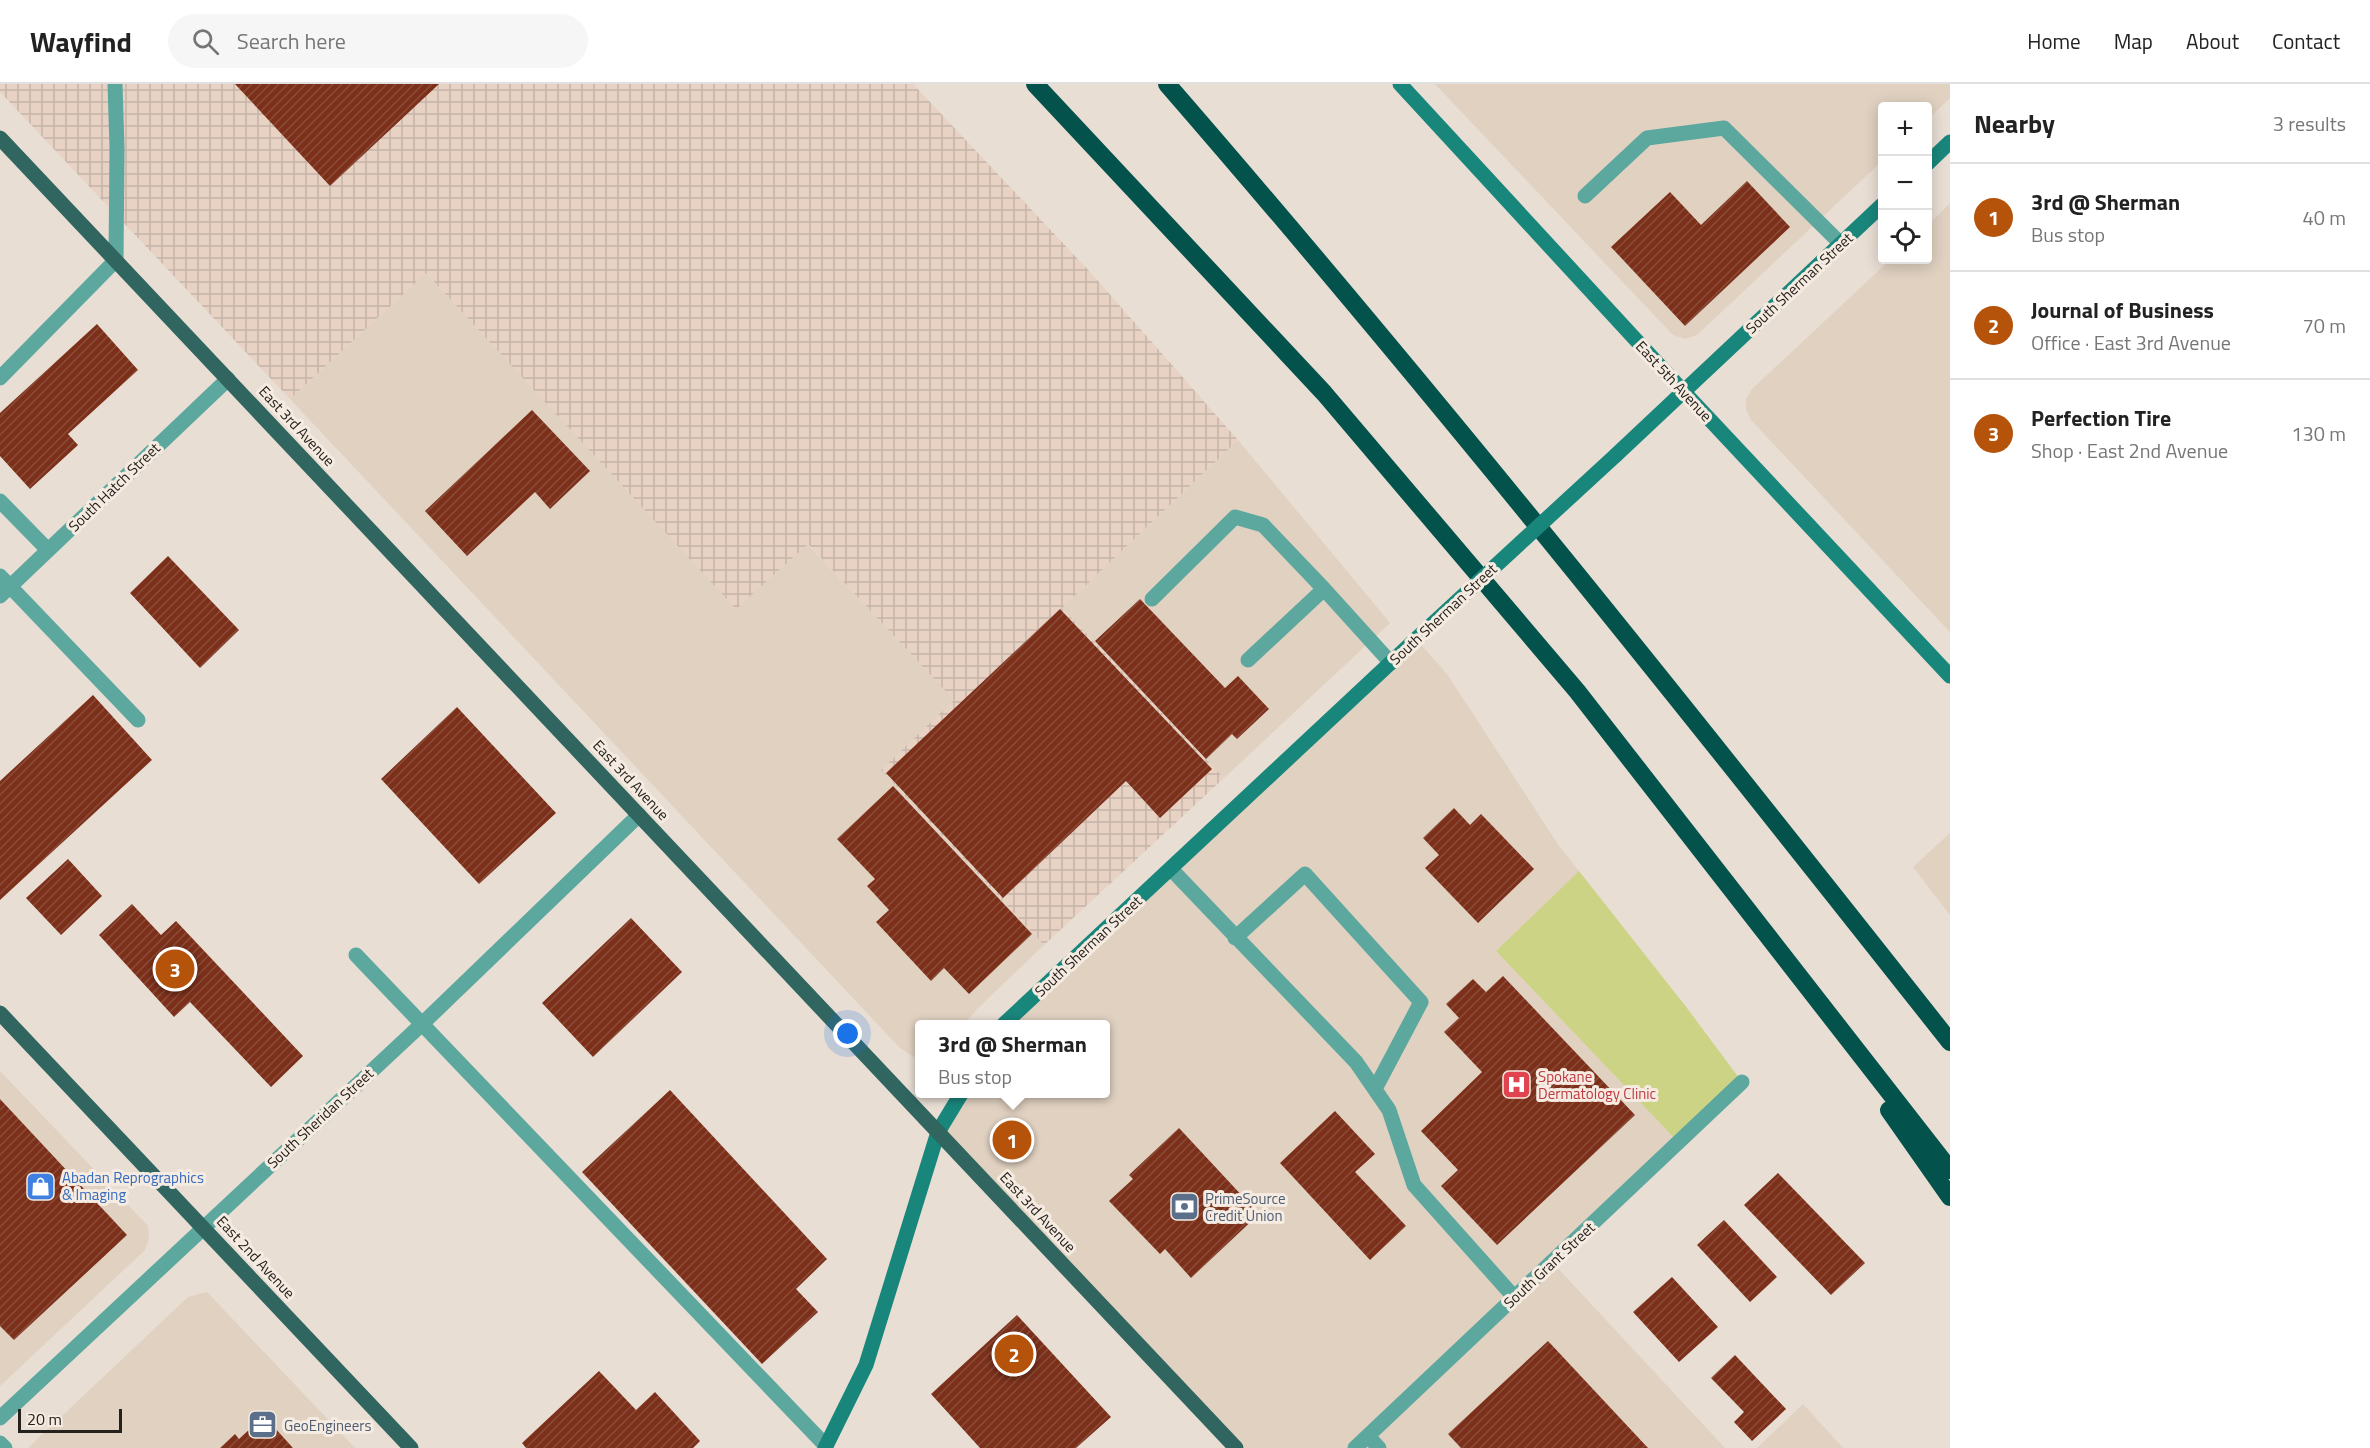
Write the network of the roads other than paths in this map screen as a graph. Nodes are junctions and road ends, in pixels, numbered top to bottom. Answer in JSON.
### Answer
{"nodes":[{"id":1,"x":115,"y":84,"type":"edge"},
{"id":2,"x":1035,"y":84,"type":"edge"},
{"id":3,"x":1167,"y":84,"type":"edge"},
{"id":4,"x":1400,"y":84,"type":"edge"},
{"id":5,"x":2,"y":138,"type":"edge"},
{"id":6,"x":1950,"y":142,"type":"edge"},
{"id":7,"x":1932,"y":159,"type":"edge"},
{"id":8,"x":1586,"y":196,"type":"dead end"},
{"id":9,"x":1878,"y":208,"type":"edge"},
{"id":10,"x":1841,"y":243,"type":"junction"},
{"id":11,"x":116,"y":260,"type":"junction"},
{"id":12,"x":0,"y":378,"type":"edge"},
{"id":13,"x":228,"y":379,"type":"junction"},
{"id":14,"x":1683,"y":391,"type":"junction"},
{"id":15,"x":0,"y":501,"type":"edge"},
{"id":16,"x":48,"y":550,"type":"junction"},
{"id":17,"x":3,"y":586,"type":"edge"},
{"id":18,"x":1324,"y":589,"type":"junction"},
{"id":19,"x":1152,"y":599,"type":"dead end"},
{"id":20,"x":1248,"y":660,"type":"dead end"},
{"id":21,"x":1391,"y":663,"type":"junction"},
{"id":22,"x":1950,"y":676,"type":"edge"},
{"id":23,"x":138,"y":720,"type":"dead end"},
{"id":24,"x":639,"y":815,"type":"junction"},
{"id":25,"x":1171,"y":869,"type":"junction"},
{"id":26,"x":1757,"y":922,"type":"junction"},
{"id":27,"x":1235,"y":938,"type":"junction"},
{"id":28,"x":356,"y":955,"type":"dead end"},
{"id":29,"x":0,"y":1013,"type":"edge"},
{"id":30,"x":1008,"y":1020,"type":"edge"},
{"id":31,"x":422,"y":1024,"type":"junction"},
{"id":32,"x":1950,"y":1042,"type":"edge"},
{"id":33,"x":1742,"y":1082,"type":"dead end"},
{"id":34,"x":1375,"y":1089,"type":"junction"},
{"id":35,"x":959,"y":1098,"type":"edge"},
{"id":36,"x":938,"y":1132,"type":"junction"},
{"id":37,"x":1950,"y":1170,"type":"edge"},
{"id":38,"x":1950,"y":1197,"type":"edge"},
{"id":39,"x":203,"y":1227,"type":"junction"},
{"id":40,"x":1514,"y":1297,"type":"junction"},
{"id":41,"x":0,"y":1418,"type":"edge"},
{"id":42,"x":1368,"y":1436,"type":"junction"},
{"id":43,"x":0,"y":1443,"type":"edge"},
{"id":44,"x":826,"y":1447,"type":"edge"},
{"id":45,"x":5,"y":1448,"type":"edge"},
{"id":46,"x":411,"y":1448,"type":"edge"},
{"id":47,"x":1236,"y":1448,"type":"edge"},
{"id":48,"x":1355,"y":1448,"type":"edge"},
{"id":49,"x":1379,"y":1448,"type":"edge"}],
"edges":[{"from":1,"to":11,"type":"street"},
{"from":2,"to":26,"type":"highway"},
{"from":3,"to":32,"type":"highway"},
{"from":4,"to":14,"type":"street","name":"East 5th Avenue"},
{"from":5,"to":11,"type":"main road","name":"East 3rd Avenue"},
{"from":6,"to":7,"type":"street"},
{"from":8,"to":10,"type":"street"},
{"from":9,"to":10,"type":"street","name":"South Sherman Street"},
{"from":10,"to":14,"type":"street","name":"South Sherman Street"},
{"from":11,"to":12,"type":"street"},
{"from":11,"to":13,"type":"main road","name":"East 3rd Avenue"},
{"from":13,"to":16,"type":"street","name":"South Hatch Street"},
{"from":13,"to":24,"type":"main road","name":"East 3rd Avenue"},
{"from":14,"to":21,"type":"street","name":"South Sherman Street","bridge":true},
{"from":14,"to":22,"type":"street","name":"East 5th Avenue"},
{"from":15,"to":16,"type":"street"},
{"from":16,"to":17,"type":"street","name":"South Hatch Street"},
{"from":17,"to":23,"type":"street"},
{"from":18,"to":19,"type":"street"},
{"from":18,"to":20,"type":"street"},
{"from":18,"to":21,"type":"street"},
{"from":21,"to":25,"type":"street","name":"South Sherman Street"},
{"from":24,"to":31,"type":"street","name":"South Sheridan Street"},
{"from":24,"to":36,"type":"main road","name":"East 3rd Avenue"},
{"from":25,"to":27,"type":"street"},
{"from":25,"to":30,"type":"street","name":"South Sherman Street"},
{"from":26,"to":37,"type":"highway"},
{"from":26,"to":38,"type":"highway"},
{"from":27,"to":34,"type":"street"},
{"from":27,"to":34,"type":"street"},
{"from":28,"to":31,"type":"street"},
{"from":29,"to":39,"type":"main road","name":"East 2nd Avenue"},
{"from":31,"to":39,"type":"street","name":"South Sheridan Street"},
{"from":31,"to":44,"type":"street"},
{"from":33,"to":40,"type":"street","name":"South Grant Street"},
{"from":34,"to":40,"type":"street"},
{"from":35,"to":36,"type":"street"},
{"from":36,"to":44,"type":"street"},
{"from":36,"to":47,"type":"main road","name":"East 3rd Avenue"},
{"from":39,"to":41,"type":"street","name":"South Sheridan Street"},
{"from":39,"to":46,"type":"main road","name":"East 2nd Avenue"},
{"from":40,"to":42,"type":"street","name":"South Grant Street"},
{"from":42,"to":48,"type":"street","name":"South Grant Street"},
{"from":42,"to":49,"type":"street"},
{"from":43,"to":45,"type":"street"}]}
